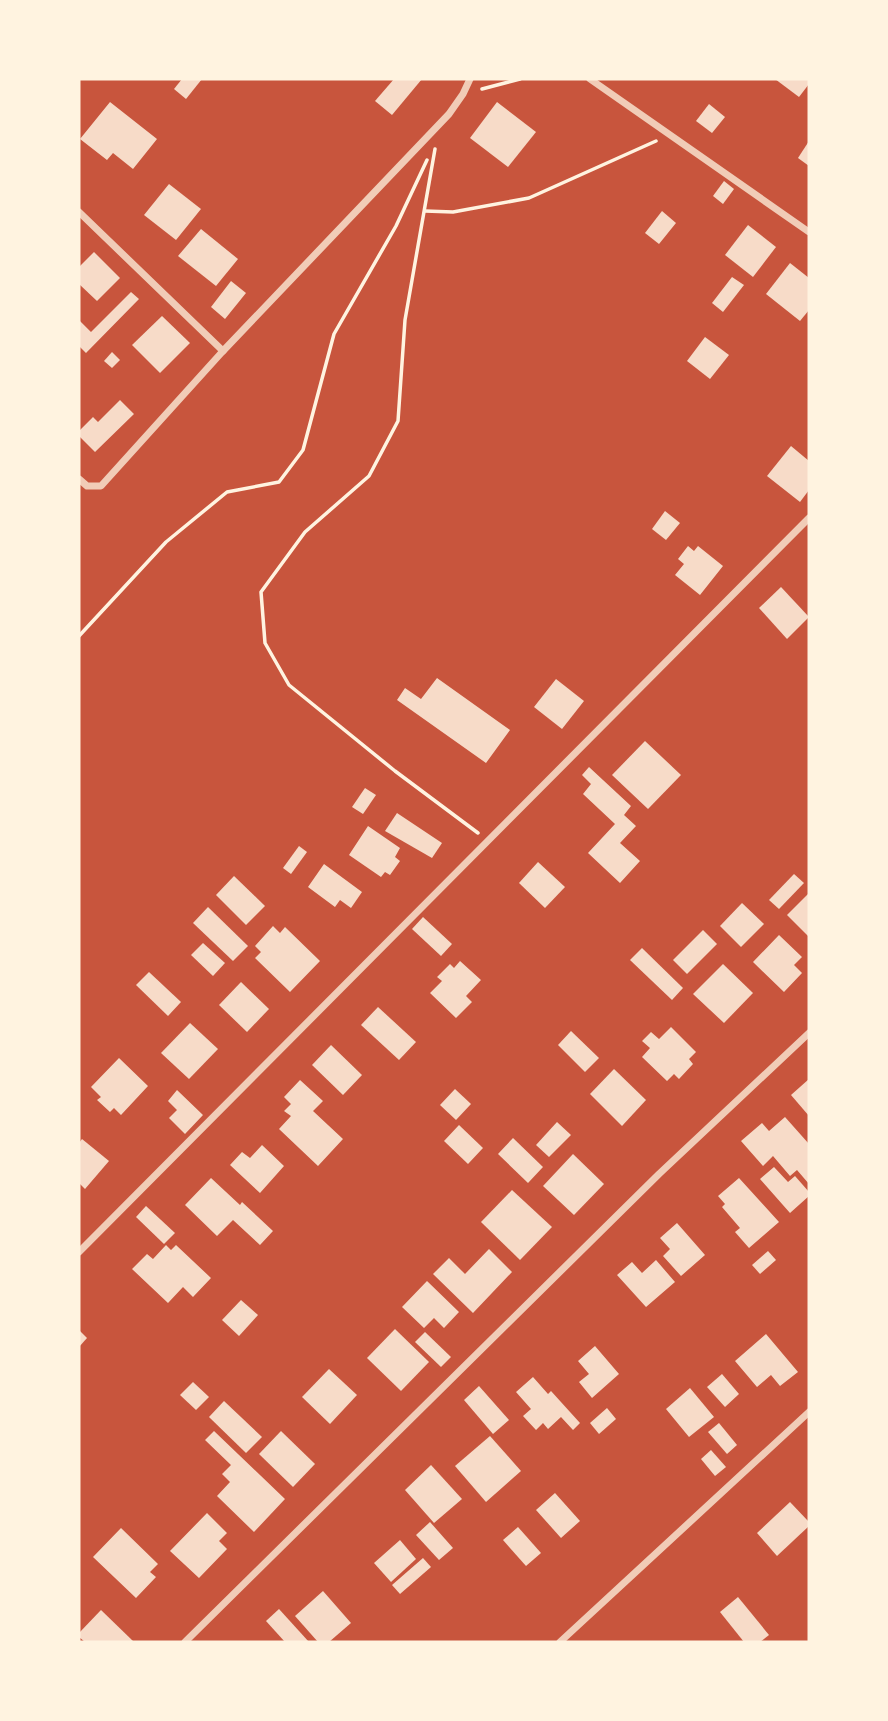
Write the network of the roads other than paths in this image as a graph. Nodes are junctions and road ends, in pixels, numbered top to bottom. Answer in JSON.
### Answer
{"nodes":[{"id":1,"x":470,"y":79,"type":"edge"},
{"id":2,"x":590,"y":79,"type":"edge"},
{"id":3,"x":79,"y":212,"type":"edge"},
{"id":4,"x":809,"y":232,"type":"edge"},
{"id":5,"x":223,"y":351,"type":"junction"},
{"id":6,"x":79,"y":479,"type":"edge"},
{"id":7,"x":809,"y":518,"type":"edge"},
{"id":8,"x":809,"y":1032,"type":"edge"},
{"id":9,"x":79,"y":1252,"type":"edge"},
{"id":10,"x":809,"y":1412,"type":"edge"},
{"id":11,"x":185,"y":1642,"type":"edge"},
{"id":12,"x":560,"y":1642,"type":"edge"}],
"edges":[{"from":1,"to":5,"type":"street"},
{"from":2,"to":4,"type":"street"},
{"from":3,"to":5,"type":"street"},
{"from":5,"to":6,"type":"street"},
{"from":7,"to":9,"type":"street"},
{"from":8,"to":11,"type":"street"},
{"from":10,"to":12,"type":"street"}]}
